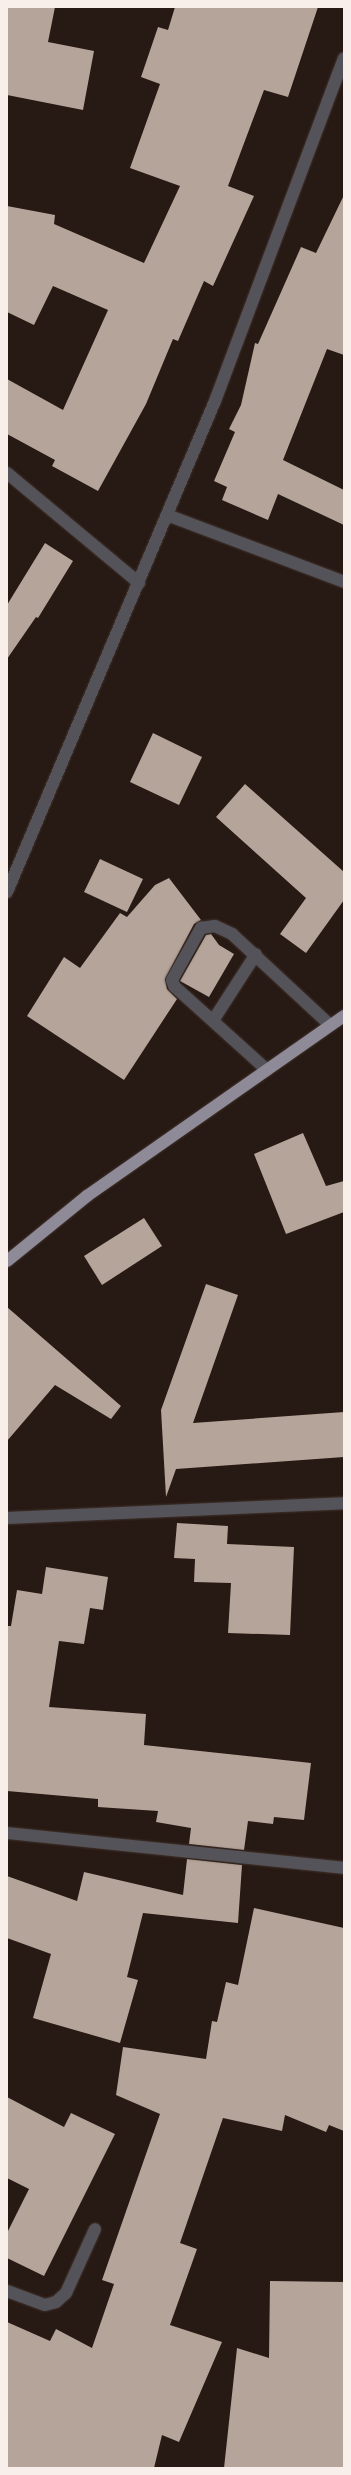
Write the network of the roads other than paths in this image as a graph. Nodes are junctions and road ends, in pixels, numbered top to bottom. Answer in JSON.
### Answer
{"nodes":[{"id":1,"x":344,"y":58,"type":"edge"},
{"id":2,"x":7,"y":473,"type":"edge"},
{"id":3,"x":167,"y":516,"type":"junction"},
{"id":4,"x":344,"y":582,"type":"edge"},
{"id":5,"x":139,"y":583,"type":"junction"},
{"id":6,"x":7,"y":892,"type":"edge"},
{"id":7,"x":256,"y":954,"type":"junction"},
{"id":8,"x":344,"y":1016,"type":"edge"},
{"id":9,"x":214,"y":1019,"type":"junction"},
{"id":10,"x":330,"y":1025,"type":"junction"},
{"id":11,"x":267,"y":1070,"type":"junction"},
{"id":12,"x":7,"y":1261,"type":"edge"},
{"id":13,"x":344,"y":1503,"type":"edge"},
{"id":14,"x":344,"y":1510,"type":"edge"},
{"id":15,"x":7,"y":1518,"type":"edge"},
{"id":16,"x":7,"y":1834,"type":"edge"},
{"id":17,"x":344,"y":1868,"type":"edge"},
{"id":18,"x":95,"y":2229,"type":"dead end"},
{"id":19,"x":7,"y":2291,"type":"edge"}],
"edges":[{"from":1,"to":3,"type":"street"},
{"from":2,"to":5,"type":"street"},
{"from":3,"to":4,"type":"street"},
{"from":3,"to":5,"type":"street"},
{"from":5,"to":6,"type":"street"},
{"from":7,"to":9,"type":"street"},
{"from":7,"to":9,"type":"street"},
{"from":7,"to":10,"type":"street"},
{"from":8,"to":10,"type":"main road"},
{"from":9,"to":11,"type":"street"},
{"from":10,"to":11,"type":"main road"},
{"from":11,"to":12,"type":"main road"},
{"from":13,"to":14,"type":"street"},
{"from":13,"to":15,"type":"street"},
{"from":16,"to":17,"type":"street"},
{"from":18,"to":19,"type":"street"}]}
